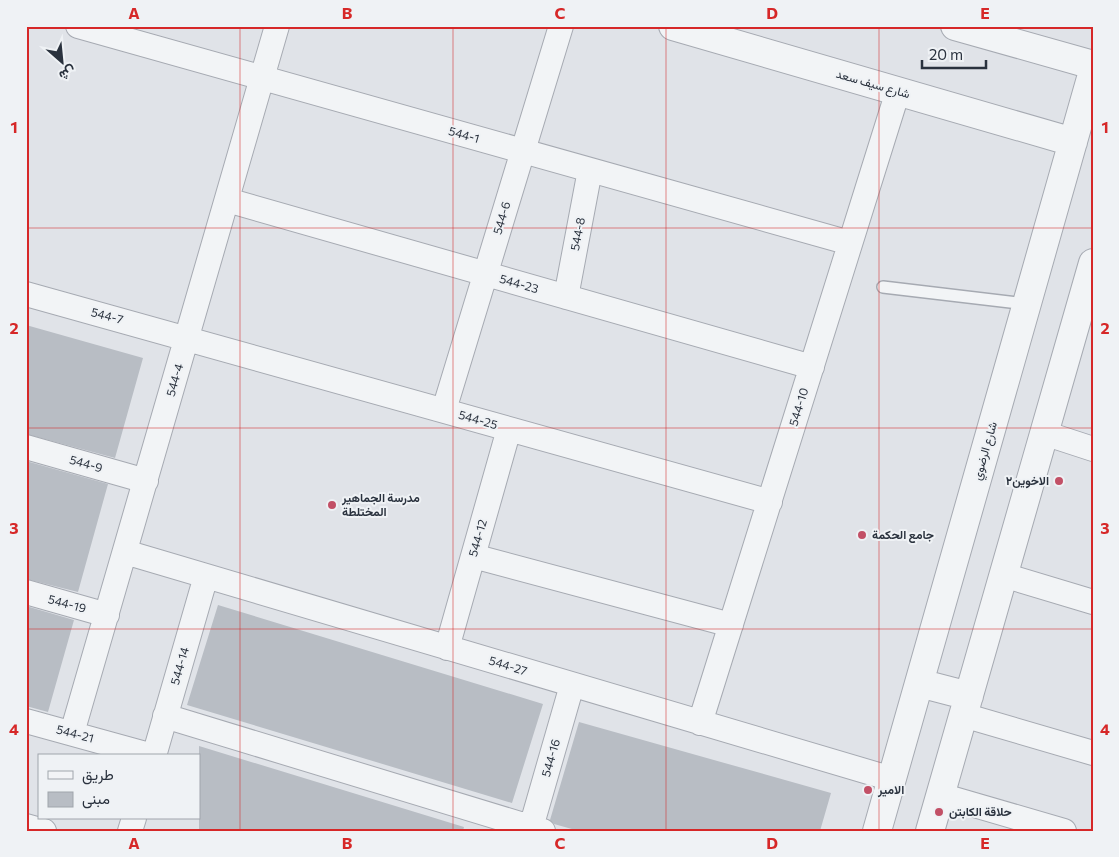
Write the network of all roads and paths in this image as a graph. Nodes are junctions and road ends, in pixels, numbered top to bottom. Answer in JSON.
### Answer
{"nodes":[{"id":1,"x":78,"y":26,"type":"edge"},
{"id":2,"x":277,"y":26,"type":"edge"},
{"id":3,"x":561,"y":26,"type":"edge"},
{"id":4,"x":673,"y":26,"type":"edge"},
{"id":5,"x":955,"y":26,"type":"edge"},
{"id":6,"x":1093,"y":65,"type":"edge"},
{"id":7,"x":1093,"y":71,"type":"edge"},
{"id":8,"x":262,"y":78,"type":"junction"},
{"id":9,"x":898,"y":91,"type":"junction"},
{"id":10,"x":1073,"y":142,"type":"junction"},
{"id":11,"x":523,"y":151,"type":"junction"},
{"id":12,"x":590,"y":170,"type":"junction"},
{"id":13,"x":227,"y":200,"type":"junction"},
{"id":14,"x":850,"y":243,"type":"junction"},
{"id":15,"x":1093,"y":263,"type":"edge"},
{"id":16,"x":485,"y":274,"type":"junction"},
{"id":17,"x":883,"y":287,"type":"dead end"},
{"id":18,"x":26,"y":294,"type":"edge"},
{"id":19,"x":566,"y":297,"type":"junction"},
{"id":20,"x":1027,"y":304,"type":"junction"},
{"id":21,"x":1086,"y":308,"type":"edge"},
{"id":22,"x":187,"y":338,"type":"junction"},
{"id":23,"x":812,"y":366,"type":"junction"},
{"id":24,"x":444,"y":410,"type":"junction"},
{"id":25,"x":509,"y":429,"type":"junction"},
{"id":26,"x":1044,"y":433,"type":"junction"},
{"id":27,"x":26,"y":447,"type":"edge"},
{"id":28,"x":1093,"y":449,"type":"edge"},
{"id":29,"x":146,"y":481,"type":"junction"},
{"id":30,"x":770,"y":502,"type":"junction"},
{"id":31,"x":125,"y":552,"type":"junction"},
{"id":32,"x":473,"y":556,"type":"junction"},
{"id":33,"x":1003,"y":575,"type":"junction"},
{"id":34,"x":206,"y":576,"type":"junction"},
{"id":35,"x":26,"y":592,"type":"edge"},
{"id":36,"x":1093,"y":602,"type":"edge"},
{"id":37,"x":107,"y":614,"type":"junction"},
{"id":38,"x":731,"y":625,"type":"junction"},
{"id":39,"x":447,"y":648,"type":"junction"},
{"id":40,"x":920,"y":683,"type":"junction"},
{"id":41,"x":572,"y":685,"type":"junction"},
{"id":42,"x":966,"y":706,"type":"junction"},
{"id":43,"x":166,"y":716,"type":"junction"},
{"id":44,"x":26,"y":722,"type":"edge"},
{"id":45,"x":700,"y":723,"type":"junction"},
{"id":46,"x":72,"y":734,"type":"junction"},
{"id":47,"x":1093,"y":753,"type":"edge"},
{"id":48,"x":146,"y":754,"type":"edge"},
{"id":49,"x":154,"y":754,"type":"edge"},
{"id":50,"x":892,"y":779,"type":"junction"},
{"id":51,"x":940,"y":795,"type":"junction"},
{"id":52,"x":26,"y":826,"type":"edge"},
{"id":53,"x":535,"y":830,"type":"edge"},
{"id":54,"x":44,"y":831,"type":"edge"},
{"id":55,"x":877,"y":831,"type":"edge"},
{"id":56,"x":930,"y":831,"type":"edge"},
{"id":57,"x":1064,"y":831,"type":"edge"}],
"edges":[{"from":1,"to":8,"type":"street","name":"544-1"},
{"from":2,"to":8,"type":"street","name":"544-4"},
{"from":3,"to":11,"type":"street","name":"544-6"},
{"from":4,"to":9,"type":"street","name":"شارع سيف سعد"},
{"from":5,"to":6,"type":"street"},
{"from":7,"to":10,"type":"street","name":"شارع الرضوي"},
{"from":8,"to":11,"type":"street","name":"544-1"},
{"from":8,"to":13,"type":"street","name":"544-4"},
{"from":9,"to":10,"type":"street","name":"شارع سيف سعد"},
{"from":9,"to":14,"type":"street","name":"544-10"},
{"from":10,"to":20,"type":"street","name":"شارع الرضوي"},
{"from":11,"to":12,"type":"street","name":"544-1"},
{"from":11,"to":16,"type":"street","name":"544-6"},
{"from":12,"to":14,"type":"street","name":"544-1"},
{"from":12,"to":19,"type":"street","name":"544-8"},
{"from":13,"to":16,"type":"street","name":"544-23"},
{"from":13,"to":22,"type":"street","name":"544-4"},
{"from":14,"to":23,"type":"street","name":"544-10"},
{"from":15,"to":21,"type":"street"},
{"from":16,"to":19,"type":"street","name":"544-23"},
{"from":16,"to":24,"type":"street","name":"544-6"},
{"from":17,"to":20,"type":"lane"},
{"from":18,"to":22,"type":"street","name":"544-7"},
{"from":19,"to":23,"type":"street","name":"544-23"},
{"from":20,"to":40,"type":"street","name":"شارع الرضوي"},
{"from":21,"to":26,"type":"street"},
{"from":22,"to":24,"type":"street","name":"544-25"},
{"from":22,"to":29,"type":"street","name":"544-4"},
{"from":23,"to":30,"type":"street","name":"544-10"},
{"from":24,"to":25,"type":"street","name":"544-25"},
{"from":25,"to":30,"type":"street","name":"544-25"},
{"from":25,"to":32,"type":"street","name":"544-12"},
{"from":26,"to":28,"type":"street"},
{"from":26,"to":33,"type":"street"},
{"from":27,"to":29,"type":"street","name":"544-9"},
{"from":29,"to":31,"type":"street","name":"544-4"},
{"from":30,"to":38,"type":"street","name":"544-10"},
{"from":31,"to":34,"type":"street","name":"544-27"},
{"from":31,"to":37,"type":"street","name":"544-4"},
{"from":32,"to":38,"type":"street"},
{"from":32,"to":39,"type":"street","name":"544-12"},
{"from":33,"to":36,"type":"street"},
{"from":33,"to":42,"type":"street"},
{"from":34,"to":39,"type":"street","name":"544-27"},
{"from":34,"to":43,"type":"street","name":"544-14"},
{"from":35,"to":37,"type":"street","name":"544-19"},
{"from":37,"to":46,"type":"street","name":"544-4"},
{"from":38,"to":45,"type":"street","name":"544-10"},
{"from":39,"to":41,"type":"street","name":"544-27"},
{"from":40,"to":42,"type":"street"},
{"from":40,"to":50,"type":"street","name":"شارع الرضوي"},
{"from":41,"to":45,"type":"street","name":"544-27"},
{"from":41,"to":53,"type":"street","name":"544-16"},
{"from":42,"to":47,"type":"street"},
{"from":42,"to":51,"type":"street"},
{"from":43,"to":49,"type":"street","name":"544-14"},
{"from":43,"to":53,"type":"street"},
{"from":44,"to":46,"type":"street","name":"544-21"},
{"from":45,"to":50,"type":"street","name":"544-27"},
{"from":46,"to":48,"type":"street","name":"544-21"},
{"from":50,"to":55,"type":"street","name":"شارع الرضوي"},
{"from":51,"to":56,"type":"street"},
{"from":51,"to":57,"type":"street"},
{"from":52,"to":54,"type":"street"}]}
